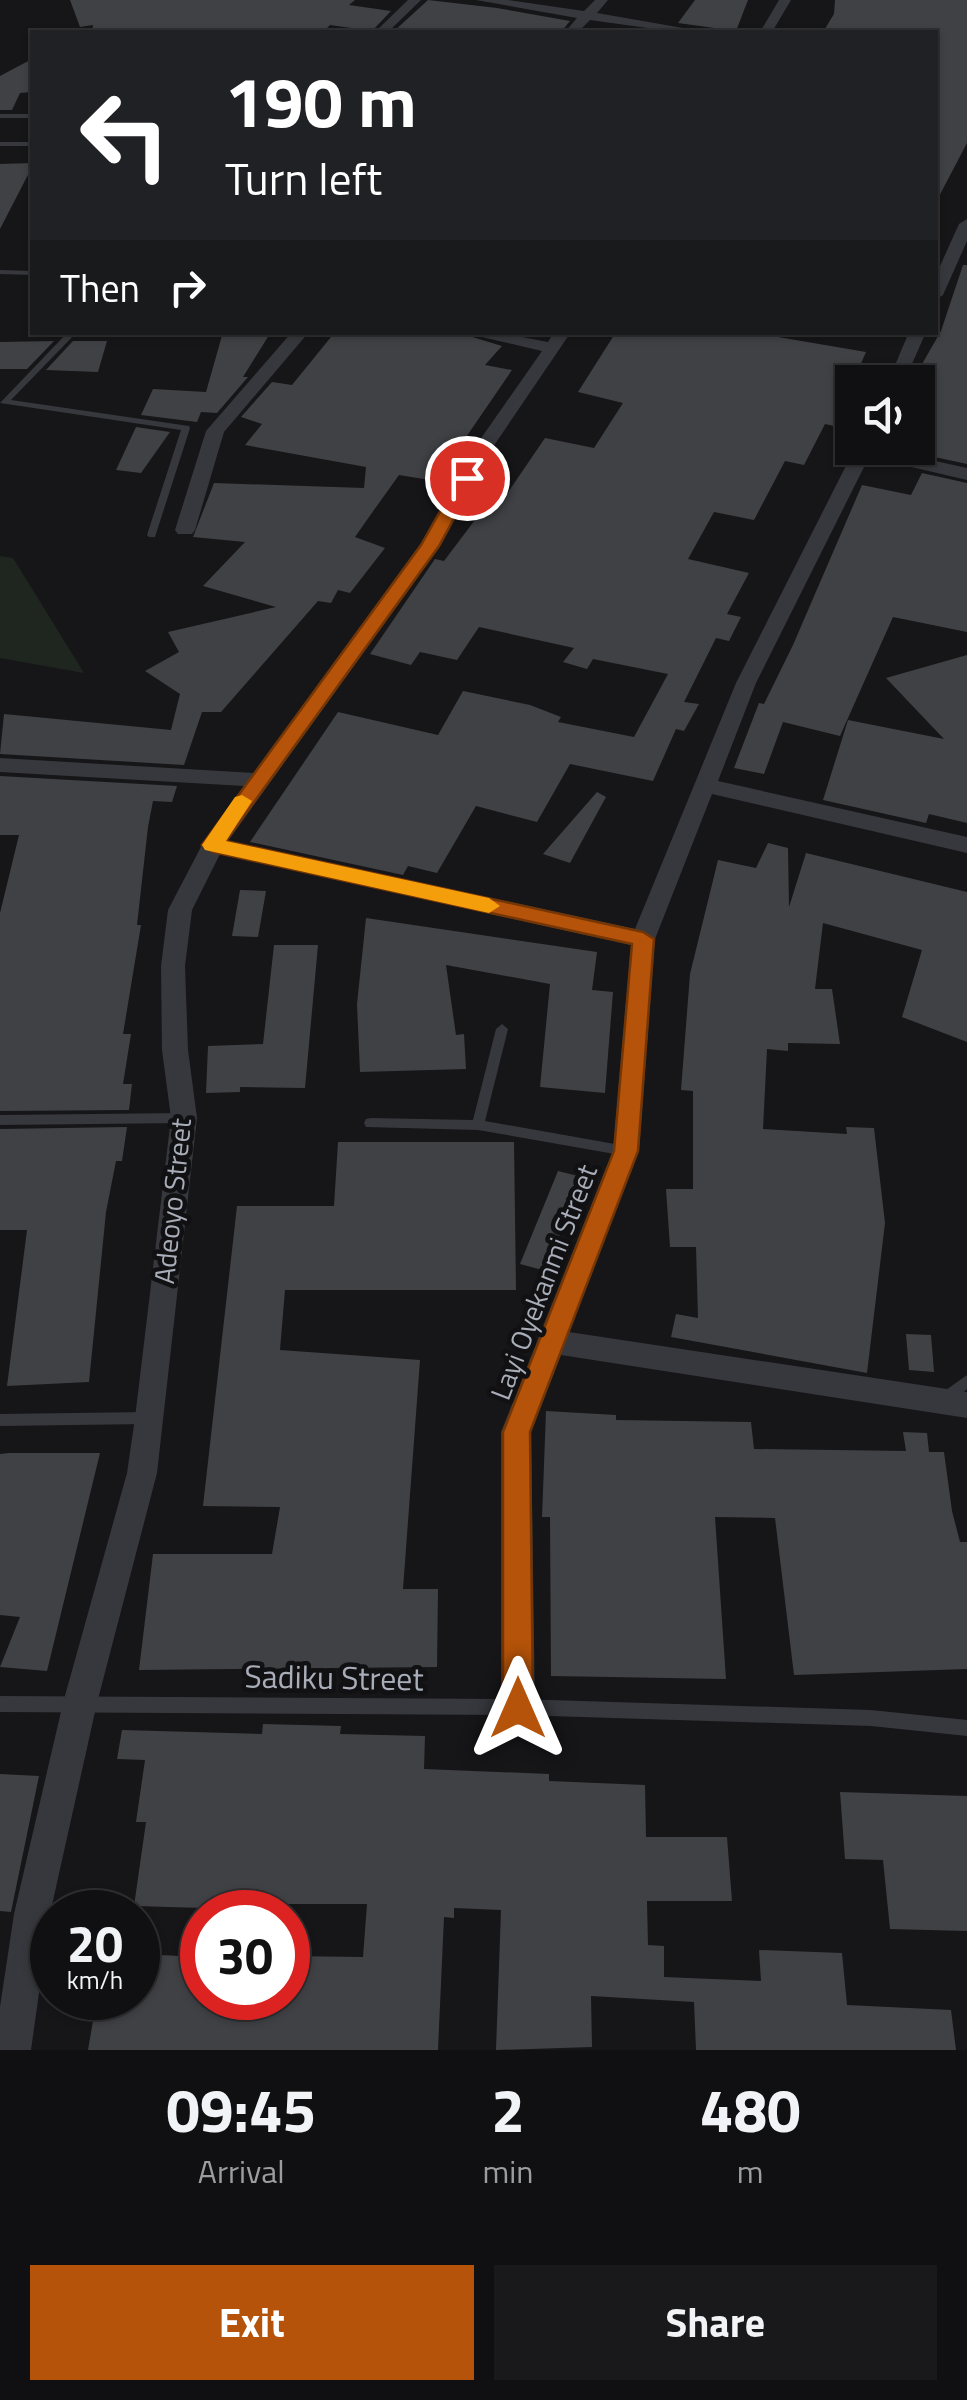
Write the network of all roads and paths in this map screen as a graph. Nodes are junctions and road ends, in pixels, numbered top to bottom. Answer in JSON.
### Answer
{"nodes":[{"id":1,"x":415,"y":0,"type":"edge"},
{"id":2,"x":482,"y":0,"type":"edge"},
{"id":3,"x":602,"y":0,"type":"edge"},
{"id":4,"x":785,"y":0,"type":"edge"},
{"id":5,"x":587,"y":16,"type":"junction"},
{"id":6,"x":383,"y":30,"type":"edge"},
{"id":7,"x":573,"y":30,"type":"edge"},
{"id":8,"x":685,"y":30,"type":"edge"},
{"id":9,"x":767,"y":30,"type":"edge"},
{"id":10,"x":0,"y":116,"type":"edge"},
{"id":11,"x":30,"y":116,"type":"edge"},
{"id":12,"x":0,"y":144,"type":"edge"},
{"id":13,"x":30,"y":144,"type":"edge"},
{"id":14,"x":967,"y":224,"type":"edge"},
{"id":15,"x":961,"y":252,"type":"edge"},
{"id":16,"x":0,"y":272,"type":"edge"},
{"id":17,"x":30,"y":274,"type":"edge"},
{"id":18,"x":938,"y":290,"type":"edge"},
{"id":19,"x":70,"y":335,"type":"edge"},
{"id":20,"x":298,"y":335,"type":"edge"},
{"id":21,"x":502,"y":335,"type":"edge"},
{"id":22,"x":917,"y":335,"type":"edge"},
{"id":23,"x":558,"y":340,"type":"edge"},
{"id":24,"x":903,"y":365,"type":"edge"},
{"id":25,"x":856,"y":465,"type":"edge"},
{"id":26,"x":930,"y":465,"type":"edge"},
{"id":27,"x":967,"y":474,"type":"edge"},
{"id":28,"x":184,"y":530,"type":"dead end"},
{"id":29,"x":152,"y":536,"type":"dead end"},
{"id":30,"x":0,"y":766,"type":"edge"},
{"id":31,"x":257,"y":780,"type":"junction"},
{"id":32,"x":708,"y":786,"type":"junction"},
{"id":33,"x":213,"y":845,"type":"junction"},
{"id":34,"x":967,"y":845,"type":"edge"},
{"id":35,"x":643,"y":939,"type":"junction"},
{"id":36,"x":502,"y":1029,"type":"dead end"},
{"id":37,"x":184,"y":1118,"type":"junction"},
{"id":38,"x":0,"y":1120,"type":"edge"},
{"id":39,"x":371,"y":1123,"type":"dead end"},
{"id":40,"x":478,"y":1126,"type":"junction"},
{"id":41,"x":626,"y":1151,"type":"junction"},
{"id":42,"x":554,"y":1342,"type":"junction"},
{"id":43,"x":960,"y":1395,"type":"edge"},
{"id":44,"x":150,"y":1418,"type":"junction"},
{"id":45,"x":0,"y":1420,"type":"edge"},
{"id":46,"x":80,"y":1702,"type":"junction"},
{"id":47,"x":0,"y":1704,"type":"edge"},
{"id":48,"x":518,"y":1708,"type":"junction"},
{"id":49,"x":967,"y":1728,"type":"edge"},
{"id":50,"x":12,"y":2050,"type":"edge"}],
"edges":[{"from":1,"to":6,"type":"street"},
{"from":2,"to":5,"type":"street"},
{"from":3,"to":5,"type":"street"},
{"from":4,"to":9,"type":"street"},
{"from":5,"to":7,"type":"street"},
{"from":5,"to":8,"type":"street"},
{"from":10,"to":11,"type":"lane"},
{"from":12,"to":13,"type":"lane"},
{"from":14,"to":15,"type":"street"},
{"from":15,"to":18,"type":"street"},
{"from":16,"to":17,"type":"lane"},
{"from":19,"to":29,"type":"lane"},
{"from":20,"to":28,"type":"street"},
{"from":21,"to":23,"type":"street"},
{"from":22,"to":24,"type":"street"},
{"from":23,"to":31,"type":"street","name":"Adeoyo Street"},
{"from":25,"to":32,"type":"street","name":"Layi Oyekanmi Street"},
{"from":26,"to":27,"type":"street"},
{"from":30,"to":31,"type":"street"},
{"from":31,"to":33,"type":"street","name":"Adeoyo Street"},
{"from":32,"to":34,"type":"street"},
{"from":32,"to":35,"type":"street","name":"Layi Oyekanmi Street"},
{"from":33,"to":35,"type":"street"},
{"from":33,"to":37,"type":"street","name":"Adeoyo Street"},
{"from":35,"to":41,"type":"street","name":"Layi Oyekanmi Street"},
{"from":36,"to":40,"type":"lane"},
{"from":37,"to":38,"type":"lane"},
{"from":37,"to":44,"type":"street","name":"Adeoyo Street"},
{"from":39,"to":40,"type":"lane"},
{"from":40,"to":41,"type":"lane"},
{"from":41,"to":42,"type":"street","name":"Layi Oyekanmi Street"},
{"from":42,"to":43,"type":"street"},
{"from":42,"to":48,"type":"street","name":"Layi Oyekanmi Street"},
{"from":44,"to":45,"type":"lane"},
{"from":44,"to":46,"type":"street","name":"Adeoyo Street"},
{"from":46,"to":47,"type":"lane","name":"Sadiku Street"},
{"from":46,"to":48,"type":"lane","name":"Sadiku Street"},
{"from":46,"to":50,"type":"street","name":"Adeoyo Street"},
{"from":48,"to":49,"type":"lane","name":"Sadiku Street"}]}
